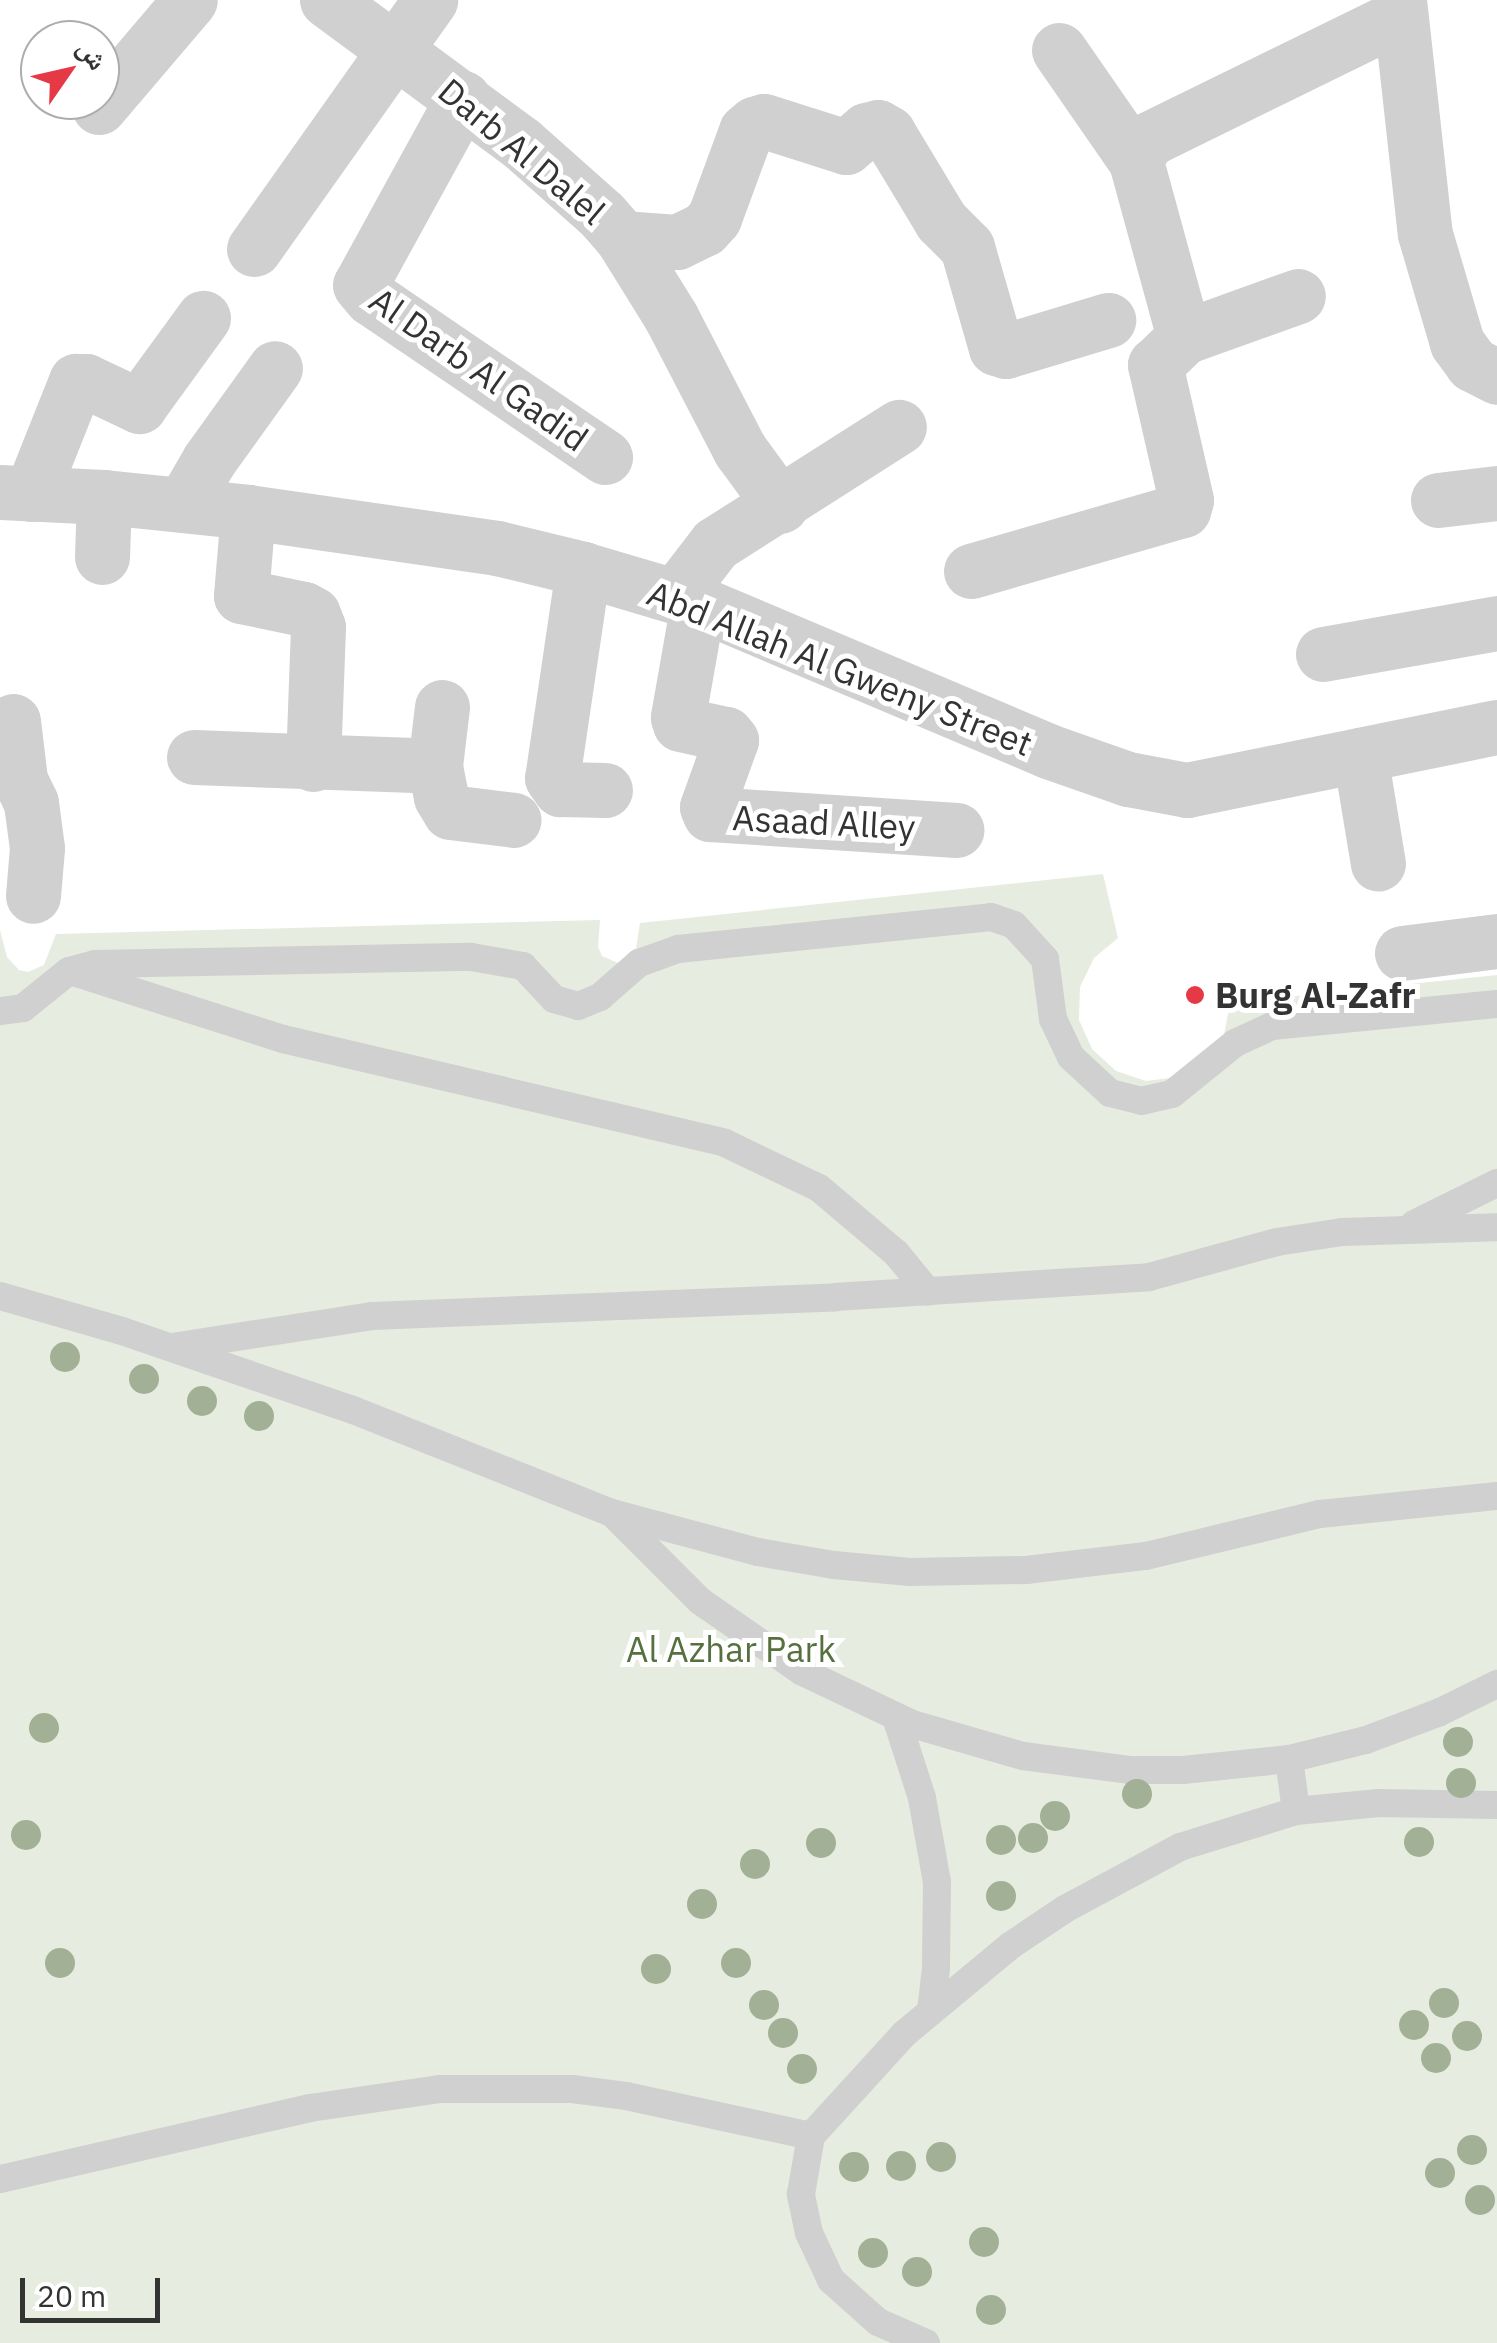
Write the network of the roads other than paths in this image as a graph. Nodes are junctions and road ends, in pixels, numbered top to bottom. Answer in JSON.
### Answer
{"nodes":[{"id":1,"x":190,"y":0,"type":"edge"},
{"id":2,"x":327,"y":0,"type":"edge"},
{"id":3,"x":430,"y":0,"type":"edge"},
{"id":4,"x":1400,"y":8,"type":"edge"},
{"id":5,"x":397,"y":50,"type":"junction"},
{"id":6,"x":1059,"y":50,"type":"dead end"},
{"id":7,"x":120,"y":82,"type":"edge"},
{"id":8,"x":463,"y":98,"type":"junction"},
{"id":9,"x":1136,"y":161,"type":"junction"},
{"id":10,"x":622,"y":238,"type":"junction"},
{"id":11,"x":254,"y":250,"type":"dead end"},
{"id":12,"x":1298,"y":296,"type":"dead end"},
{"id":13,"x":203,"y":318,"type":"dead end"},
{"id":14,"x":1108,"y":320,"type":"dead end"},
{"id":15,"x":1184,"y":337,"type":"junction"},
{"id":16,"x":276,"y":368,"type":"dead end"},
{"id":17,"x":1497,"y":377,"type":"edge"},
{"id":18,"x":899,"y":427,"type":"dead end"},
{"id":19,"x":605,"y":456,"type":"dead end"},
{"id":20,"x":15,"y":493,"type":"edge"},
{"id":21,"x":1497,"y":493,"type":"edge"},
{"id":22,"x":104,"y":496,"type":"junction"},
{"id":23,"x":1438,"y":500,"type":"dead end"},
{"id":24,"x":183,"y":505,"type":"junction"},
{"id":25,"x":781,"y":506,"type":"junction"},
{"id":26,"x":248,"y":512,"type":"junction"},
{"id":27,"x":102,"y":557,"type":"dead end"},
{"id":28,"x":583,"y":569,"type":"junction"},
{"id":29,"x":971,"y":571,"type":"dead end"},
{"id":30,"x":687,"y":600,"type":"junction"},
{"id":31,"x":1497,"y":623,"type":"edge"},
{"id":32,"x":1324,"y":654,"type":"dead end"},
{"id":33,"x":442,"y":707,"type":"dead end"},
{"id":34,"x":13,"y":721,"type":"dead end"},
{"id":35,"x":1497,"y":727,"type":"edge"},
{"id":36,"x":1360,"y":756,"type":"junction"},
{"id":37,"x":194,"y":757,"type":"dead end"},
{"id":38,"x":313,"y":764,"type":"junction"},
{"id":39,"x":435,"y":766,"type":"junction"},
{"id":40,"x":605,"y":790,"type":"dead end"},
{"id":41,"x":15,"y":801,"type":"edge"},
{"id":42,"x":514,"y":820,"type":"dead end"},
{"id":43,"x":956,"y":830,"type":"dead end"},
{"id":44,"x":1378,"y":864,"type":"dead end"},
{"id":45,"x":33,"y":896,"type":"dead end"},
{"id":46,"x":1497,"y":941,"type":"edge"},
{"id":47,"x":1402,"y":953,"type":"dead end"},
{"id":48,"x":69,"y":971,"type":"junction"},
{"id":49,"x":1497,"y":1004,"type":"edge"},
{"id":50,"x":0,"y":1011,"type":"edge"},
{"id":51,"x":1497,"y":1183,"type":"edge"},
{"id":52,"x":1497,"y":1226,"type":"edge"},
{"id":53,"x":1408,"y":1227,"type":"junction"},
{"id":54,"x":928,"y":1292,"type":"junction"},
{"id":55,"x":0,"y":1296,"type":"edge"},
{"id":56,"x":171,"y":1348,"type":"junction"},
{"id":57,"x":1497,"y":1496,"type":"edge"},
{"id":58,"x":612,"y":1513,"type":"junction"},
{"id":59,"x":1497,"y":1684,"type":"edge"},
{"id":60,"x":896,"y":1716,"type":"junction"},
{"id":61,"x":1289,"y":1759,"type":"junction"},
{"id":62,"x":1497,"y":1805,"type":"edge"},
{"id":63,"x":1296,"y":1811,"type":"junction"},
{"id":64,"x":931,"y":2011,"type":"junction"},
{"id":65,"x":811,"y":2136,"type":"junction"},
{"id":66,"x":0,"y":2178,"type":"edge"},
{"id":67,"x":926,"y":2343,"type":"edge"}],
"edges":[{"from":1,"to":7,"type":"street"},
{"from":2,"to":5,"type":"street","name":"Darb Al Dalel"},
{"from":3,"to":5,"type":"street"},
{"from":4,"to":9,"type":"street"},
{"from":4,"to":17,"type":"street"},
{"from":5,"to":8,"type":"street","name":"Darb Al Dalel"},
{"from":5,"to":11,"type":"street"},
{"from":6,"to":9,"type":"street"},
{"from":8,"to":10,"type":"street","name":"Darb Al Dalel"},
{"from":8,"to":19,"type":"street","name":"Al Darb Al Gadid"},
{"from":9,"to":15,"type":"street"},
{"from":10,"to":14,"type":"street","name":"Darb Al Dalel"},
{"from":10,"to":25,"type":"street"},
{"from":12,"to":15,"type":"street"},
{"from":13,"to":20,"type":"street"},
{"from":15,"to":29,"type":"street"},
{"from":16,"to":24,"type":"street"},
{"from":18,"to":25,"type":"street"},
{"from":20,"to":22,"type":"street","name":"Abd Allah Al Gweny Street"},
{"from":21,"to":23,"type":"street"},
{"from":22,"to":24,"type":"street","name":"Abd Allah Al Gweny Street"},
{"from":22,"to":27,"type":"street"},
{"from":24,"to":26,"type":"street","name":"Abd Allah Al Gweny Street"},
{"from":25,"to":30,"type":"street"},
{"from":26,"to":28,"type":"street","name":"Abd Allah Al Gweny Street"},
{"from":26,"to":38,"type":"street"},
{"from":28,"to":30,"type":"street","name":"Abd Allah Al Gweny Street"},
{"from":28,"to":40,"type":"street"},
{"from":30,"to":36,"type":"street","name":"Abd Allah Al Gweny Street"},
{"from":30,"to":43,"type":"street","name":"Asaad Alley"},
{"from":31,"to":32,"type":"street"},
{"from":33,"to":39,"type":"street"},
{"from":34,"to":41,"type":"street"},
{"from":35,"to":36,"type":"street","name":"Abd Allah Al Gweny Street"},
{"from":36,"to":44,"type":"street"},
{"from":37,"to":38,"type":"street"},
{"from":38,"to":39,"type":"street"},
{"from":39,"to":42,"type":"street"},
{"from":41,"to":45,"type":"street"},
{"from":46,"to":47,"type":"street"},
{"from":48,"to":49,"type":"lane"},
{"from":48,"to":50,"type":"lane"},
{"from":48,"to":54,"type":"lane"},
{"from":51,"to":53,"type":"lane"},
{"from":52,"to":53,"type":"lane"},
{"from":53,"to":54,"type":"lane"},
{"from":54,"to":56,"type":"lane"},
{"from":55,"to":56,"type":"lane"},
{"from":56,"to":58,"type":"lane"},
{"from":57,"to":58,"type":"lane"},
{"from":58,"to":60,"type":"lane"},
{"from":59,"to":61,"type":"lane"},
{"from":60,"to":61,"type":"lane"},
{"from":60,"to":64,"type":"lane"},
{"from":61,"to":63,"type":"lane"},
{"from":62,"to":63,"type":"lane"},
{"from":63,"to":64,"type":"lane"},
{"from":64,"to":65,"type":"lane"},
{"from":65,"to":66,"type":"lane"},
{"from":65,"to":67,"type":"lane"}]}
